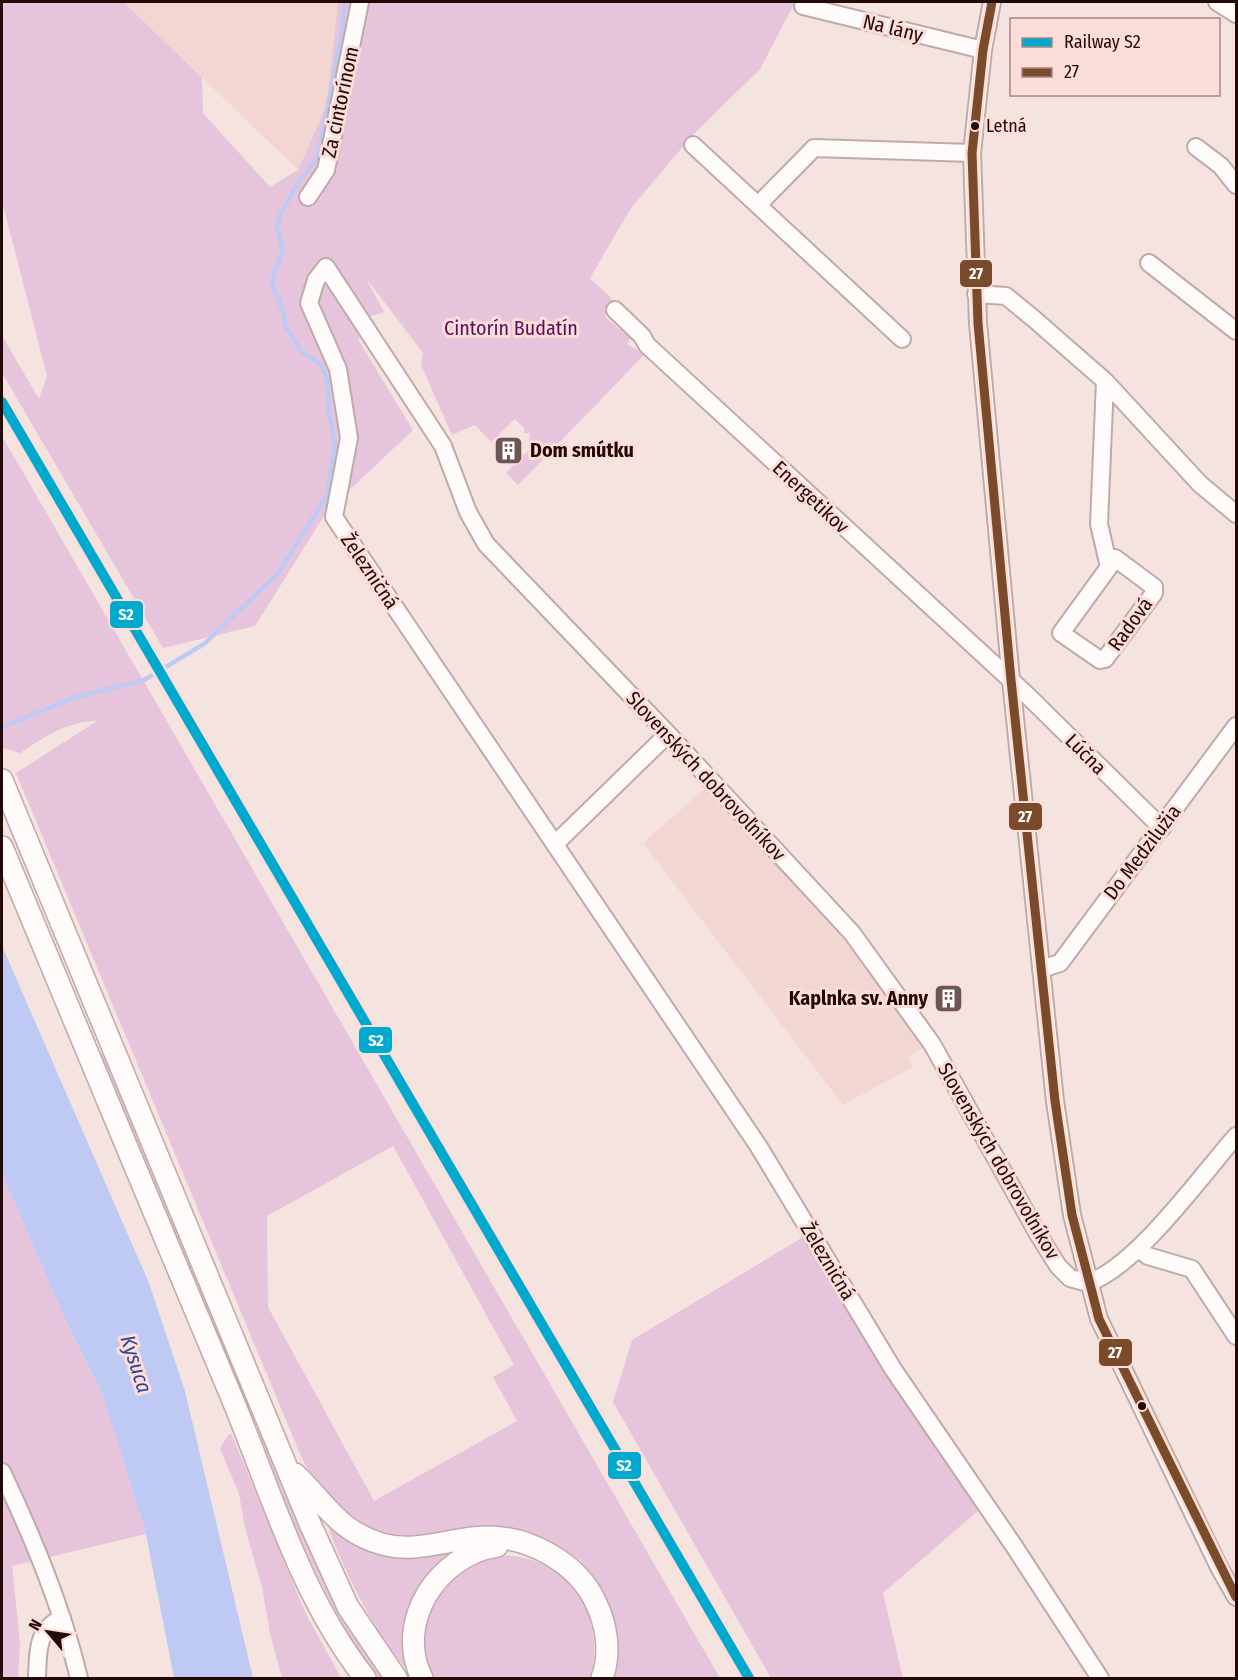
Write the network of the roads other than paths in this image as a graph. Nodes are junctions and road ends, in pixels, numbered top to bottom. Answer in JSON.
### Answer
{"nodes":[{"id":1,"x":360,"y":2,"type":"edge"},
{"id":2,"x":992,"y":2,"type":"edge"},
{"id":3,"x":1217,"y":2,"type":"edge"},
{"id":4,"x":803,"y":6,"type":"dead end"},
{"id":5,"x":1236,"y":14,"type":"edge"},
{"id":6,"x":983,"y":50,"type":"junction"},
{"id":7,"x":693,"y":145,"type":"dead end"},
{"id":8,"x":1196,"y":147,"type":"dead end"},
{"id":9,"x":972,"y":153,"type":"junction"},
{"id":10,"x":1236,"y":185,"type":"edge"},
{"id":11,"x":308,"y":197,"type":"dead end"},
{"id":12,"x":759,"y":204,"type":"junction"},
{"id":13,"x":1149,"y":263,"type":"dead end"},
{"id":14,"x":326,"y":267,"type":"joint"},
{"id":15,"x":976,"y":294,"type":"junction"},
{"id":16,"x":615,"y":310,"type":"dead end"},
{"id":17,"x":1236,"y":331,"type":"edge"},
{"id":18,"x":902,"y":339,"type":"dead end"},
{"id":19,"x":1105,"y":381,"type":"junction"},
{"id":20,"x":1236,"y":514,"type":"edge"},
{"id":21,"x":1109,"y":567,"type":"junction"},
{"id":22,"x":1011,"y":680,"type":"junction"},
{"id":23,"x":1236,"y":726,"type":"edge"},
{"id":24,"x":668,"y":734,"type":"junction"},
{"id":25,"x":2,"y":780,"type":"edge"},
{"id":26,"x":1161,"y":828,"type":"junction"},
{"id":27,"x":555,"y":844,"type":"junction"},
{"id":28,"x":2,"y":847,"type":"edge"},
{"id":29,"x":1041,"y":969,"type":"junction"},
{"id":30,"x":1236,"y":1136,"type":"edge"},
{"id":31,"x":1138,"y":1249,"type":"junction"},
{"id":32,"x":1088,"y":1283,"type":"junction"},
{"id":33,"x":1236,"y":1336,"type":"edge"},
{"id":34,"x":286,"y":1465,"type":"junction"},
{"id":35,"x":2,"y":1472,"type":"edge"},
{"id":36,"x":522,"y":1544,"type":"junction"},
{"id":37,"x":1236,"y":1597,"type":"edge"},
{"id":38,"x":62,"y":1618,"type":"junction"},
{"id":39,"x":328,"y":1626,"type":"junction"},
{"id":40,"x":37,"y":1678,"type":"edge"},
{"id":41,"x":79,"y":1678,"type":"edge"},
{"id":42,"x":348,"y":1678,"type":"edge"},
{"id":43,"x":365,"y":1678,"type":"edge"},
{"id":44,"x":396,"y":1678,"type":"edge"},
{"id":45,"x":422,"y":1678,"type":"edge"},
{"id":46,"x":602,"y":1678,"type":"edge"},
{"id":47,"x":1100,"y":1678,"type":"edge"}],
"edges":[{"from":1,"to":11,"type":"street","name":"Za cintorínom"},
{"from":2,"to":6,"type":"street"},
{"from":3,"to":5,"type":"street"},
{"from":4,"to":6,"type":"street","name":"Na lány"},
{"from":6,"to":9,"type":"street"},
{"from":7,"to":12,"type":"street"},
{"from":8,"to":10,"type":"street"},
{"from":9,"to":12,"type":"street"},
{"from":9,"to":15,"type":"street"},
{"from":12,"to":18,"type":"street"},
{"from":13,"to":17,"type":"street"},
{"from":14,"to":24,"type":"street","name":"Slovenských dobrovoľníkov"},
{"from":14,"to":27,"type":"street","name":"Železničná"},
{"from":15,"to":19,"type":"street"},
{"from":15,"to":22,"type":"street"},
{"from":16,"to":22,"type":"street","name":"Energetikov"},
{"from":19,"to":20,"type":"street"},
{"from":19,"to":21,"type":"street"},
{"from":21,"to":21,"type":"street","name":"Radová"},
{"from":22,"to":26,"type":"street","name":"Lúčna"},
{"from":22,"to":29,"type":"street"},
{"from":23,"to":26,"type":"street","name":"Do Medzilužia"},
{"from":24,"to":27,"type":"street"},
{"from":24,"to":32,"type":"street","name":"Slovenských dobrovoľníkov"},
{"from":25,"to":34,"type":"main road"},
{"from":26,"to":29,"type":"street","name":"Do Medzilužia"},
{"from":27,"to":47,"type":"street","name":"Železničná"},
{"from":28,"to":39,"type":"main road"},
{"from":29,"to":32,"type":"street"},
{"from":30,"to":31,"type":"street"},
{"from":31,"to":32,"type":"street"},
{"from":31,"to":33,"type":"street"},
{"from":32,"to":37,"type":"street"},
{"from":34,"to":36,"type":"main road"},
{"from":34,"to":44,"type":"main road"},
{"from":35,"to":38,"type":"street"},
{"from":36,"to":45,"type":"main road"},
{"from":36,"to":46,"type":"main road"},
{"from":38,"to":40,"type":"street"},
{"from":38,"to":41,"type":"street"},
{"from":39,"to":42,"type":"main road"},
{"from":39,"to":43,"type":"main road"}]}
